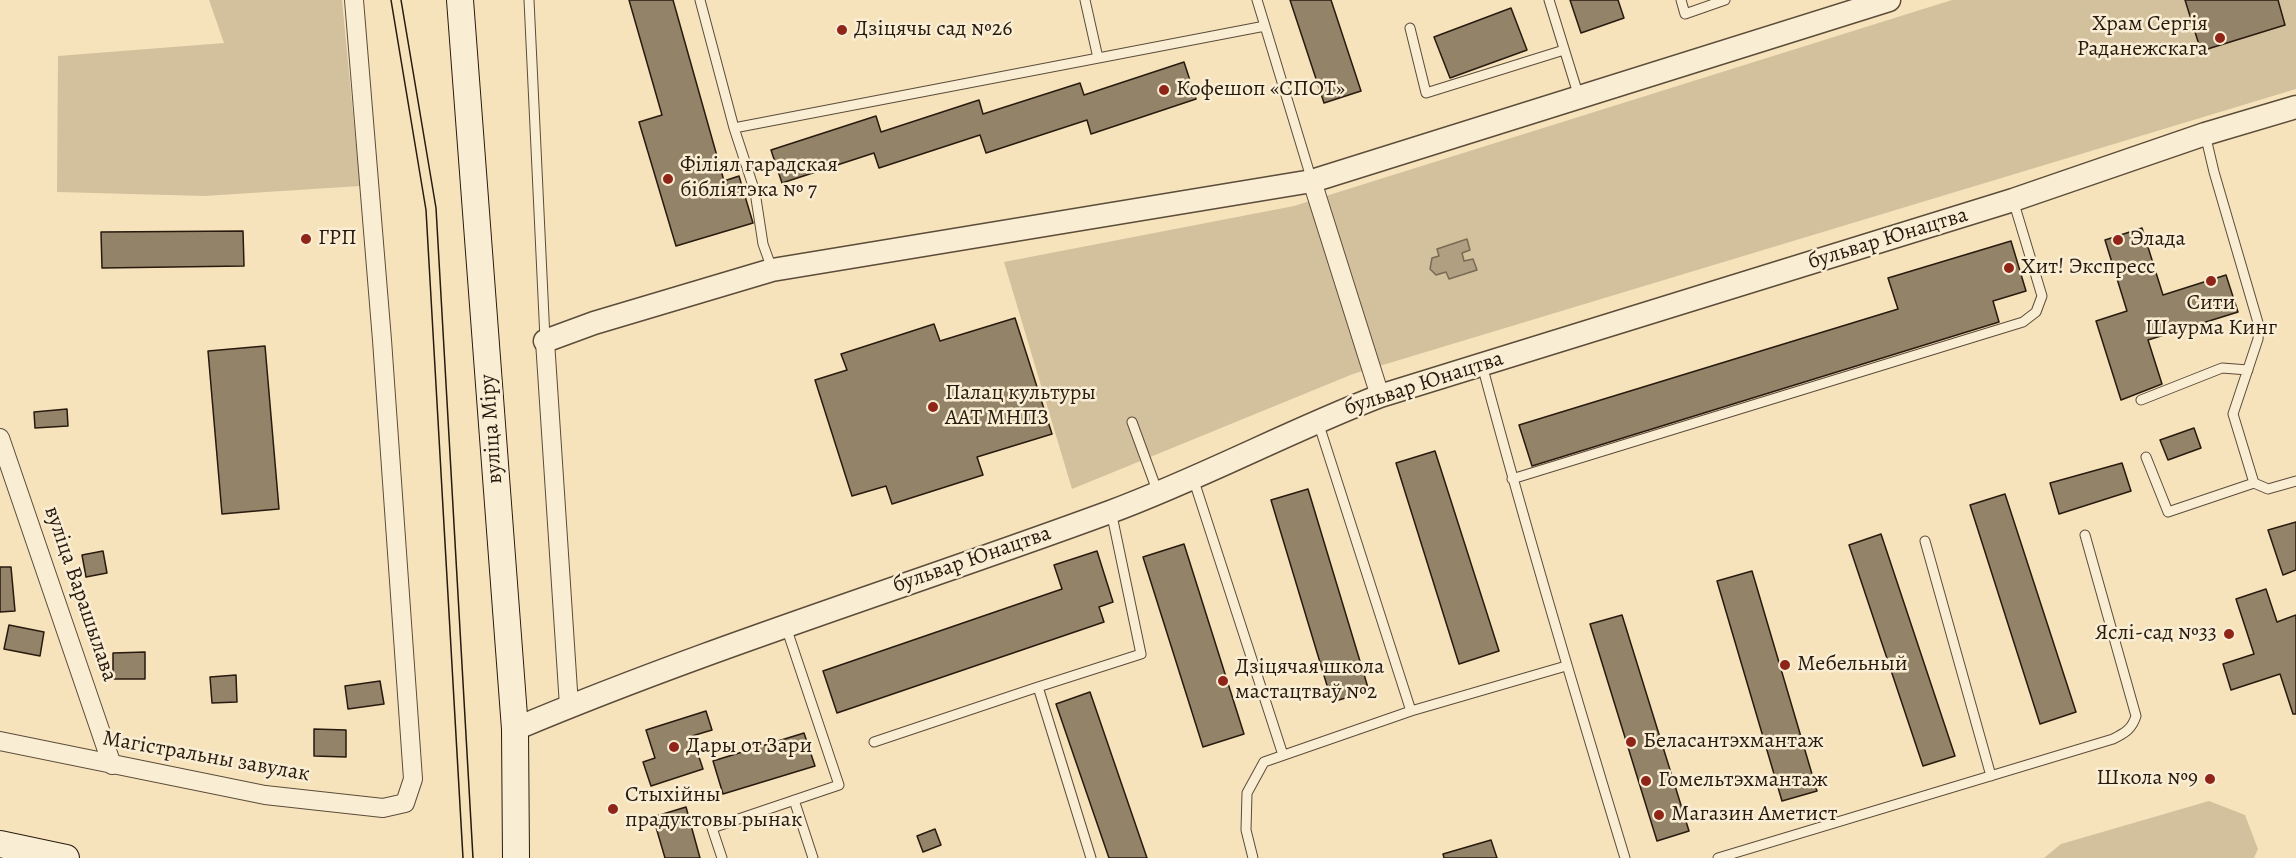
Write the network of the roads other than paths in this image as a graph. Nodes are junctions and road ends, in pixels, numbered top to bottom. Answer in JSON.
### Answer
{"nodes":[{"id":1,"x":354,"y":0,"type":"edge"},
{"id":2,"x":460,"y":0,"type":"edge"},
{"id":3,"x":529,"y":0,"type":"edge"},
{"id":4,"x":700,"y":0,"type":"edge"},
{"id":5,"x":1085,"y":0,"type":"edge"},
{"id":6,"x":1257,"y":0,"type":"edge"},
{"id":7,"x":1549,"y":0,"type":"edge"},
{"id":8,"x":1681,"y":0,"type":"edge"},
{"id":9,"x":1725,"y":0,"type":"edge"},
{"id":10,"x":1889,"y":0,"type":"edge"},
{"id":11,"x":1264,"y":26,"type":"junction"},
{"id":12,"x":1410,"y":28,"type":"dead end"},
{"id":13,"x":1564,"y":50,"type":"junction"},
{"id":14,"x":1098,"y":58,"type":"junction"},
{"id":15,"x":1578,"y":97,"type":"junction"},
{"id":16,"x":2296,"y":107,"type":"edge"},
{"id":17,"x":734,"y":128,"type":"junction"},
{"id":18,"x":2205,"y":134,"type":"junction"},
{"id":19,"x":1312,"y":181,"type":"junction"},
{"id":20,"x":2013,"y":200,"type":"junction"},
{"id":21,"x":772,"y":270,"type":"junction"},
{"id":22,"x":545,"y":341,"type":"junction"},
{"id":23,"x":1482,"y":364,"type":"junction"},
{"id":24,"x":2248,"y":370,"type":"junction"},
{"id":25,"x":1380,"y":396,"type":"junction"},
{"id":26,"x":2141,"y":400,"type":"dead end"},
{"id":27,"x":1317,"y":420,"type":"junction"},
{"id":28,"x":1132,"y":422,"type":"dead end"},
{"id":29,"x":0,"y":438,"type":"edge"},
{"id":30,"x":2146,"y":457,"type":"dead end"},
{"id":31,"x":1193,"y":478,"type":"junction"},
{"id":32,"x":1512,"y":479,"type":"junction"},
{"id":33,"x":2296,"y":481,"type":"edge"},
{"id":34,"x":2254,"y":483,"type":"junction"},
{"id":35,"x":1158,"y":493,"type":"junction"},
{"id":36,"x":1111,"y":511,"type":"junction"},
{"id":37,"x":2085,"y":536,"type":"dead end"},
{"id":38,"x":1925,"y":542,"type":"dead end"},
{"id":39,"x":786,"y":624,"type":"junction"},
{"id":40,"x":1566,"y":666,"type":"junction"},
{"id":41,"x":1038,"y":687,"type":"junction"},
{"id":42,"x":569,"y":706,"type":"junction"},
{"id":43,"x":1410,"y":711,"type":"junction"},
{"id":44,"x":515,"y":729,"type":"junction"},
{"id":45,"x":0,"y":741,"type":"edge"},
{"id":46,"x":874,"y":742,"type":"dead end"},
{"id":47,"x":1283,"y":755,"type":"junction"},
{"id":48,"x":112,"y":765,"type":"junction"},
{"id":49,"x":1991,"y":776,"type":"junction"},
{"id":50,"x":794,"y":800,"type":"junction"},
{"id":51,"x":0,"y":844,"type":"edge"},
{"id":52,"x":66,"y":858,"type":"edge"},
{"id":53,"x":516,"y":858,"type":"edge"},
{"id":54,"x":722,"y":858,"type":"edge"},
{"id":55,"x":813,"y":858,"type":"edge"},
{"id":56,"x":1091,"y":858,"type":"edge"},
{"id":57,"x":1253,"y":858,"type":"edge"},
{"id":58,"x":1625,"y":858,"type":"edge"},
{"id":59,"x":1718,"y":858,"type":"edge"}],
"edges":[{"from":1,"to":48,"type":"street","name":"Магістральны завулак"},
{"from":2,"to":44,"type":"main road","name":"вуліца Міру"},
{"from":3,"to":22,"type":"lane"},
{"from":4,"to":17,"type":"lane"},
{"from":5,"to":14,"type":"lane"},
{"from":6,"to":11,"type":"lane"},
{"from":7,"to":13,"type":"lane"},
{"from":8,"to":9,"type":"lane"},
{"from":10,"to":15,"type":"street"},
{"from":11,"to":14,"type":"lane"},
{"from":11,"to":19,"type":"lane"},
{"from":12,"to":13,"type":"lane"},
{"from":13,"to":15,"type":"lane"},
{"from":14,"to":17,"type":"lane"},
{"from":15,"to":19,"type":"street"},
{"from":16,"to":18,"type":"street","name":"бульвар Юнацтва"},
{"from":17,"to":21,"type":"lane"},
{"from":18,"to":20,"type":"street","name":"бульвар Юнацтва"},
{"from":18,"to":24,"type":"lane"},
{"from":19,"to":21,"type":"street"},
{"from":19,"to":25,"type":"street"},
{"from":20,"to":23,"type":"street","name":"бульвар Юнацтва"},
{"from":20,"to":32,"type":"lane"},
{"from":21,"to":22,"type":"street"},
{"from":22,"to":42,"type":"street"},
{"from":23,"to":25,"type":"street","name":"бульвар Юнацтва"},
{"from":23,"to":32,"type":"lane"},
{"from":24,"to":26,"type":"lane"},
{"from":24,"to":34,"type":"lane"},
{"from":25,"to":27,"type":"street","name":"бульвар Юнацтва"},
{"from":27,"to":31,"type":"street","name":"бульвар Юнацтва"},
{"from":27,"to":43,"type":"lane"},
{"from":28,"to":35,"type":"lane"},
{"from":29,"to":48,"type":"street","name":"вуліца Варашылава"},
{"from":30,"to":34,"type":"lane"},
{"from":31,"to":35,"type":"street","name":"бульвар Юнацтва"},
{"from":31,"to":47,"type":"lane"},
{"from":32,"to":40,"type":"lane"},
{"from":33,"to":34,"type":"lane"},
{"from":35,"to":36,"type":"street","name":"бульвар Юнацтва"},
{"from":36,"to":39,"type":"street","name":"бульвар Юнацтва"},
{"from":36,"to":41,"type":"lane"},
{"from":37,"to":49,"type":"lane"},
{"from":38,"to":49,"type":"lane"},
{"from":39,"to":42,"type":"street","name":"бульвар Юнацтва"},
{"from":39,"to":50,"type":"lane"},
{"from":40,"to":43,"type":"lane"},
{"from":40,"to":58,"type":"lane"},
{"from":41,"to":46,"type":"lane"},
{"from":41,"to":56,"type":"lane"},
{"from":42,"to":44,"type":"street","name":"бульвар Юнацтва"},
{"from":43,"to":47,"type":"lane"},
{"from":44,"to":53,"type":"main road","name":"вуліца Міру"},
{"from":45,"to":48,"type":"street","name":"Магістральны завулак"},
{"from":47,"to":57,"type":"lane"},
{"from":49,"to":59,"type":"lane"},
{"from":50,"to":54,"type":"lane"},
{"from":50,"to":55,"type":"lane"},
{"from":51,"to":52,"type":"main road"}]}
